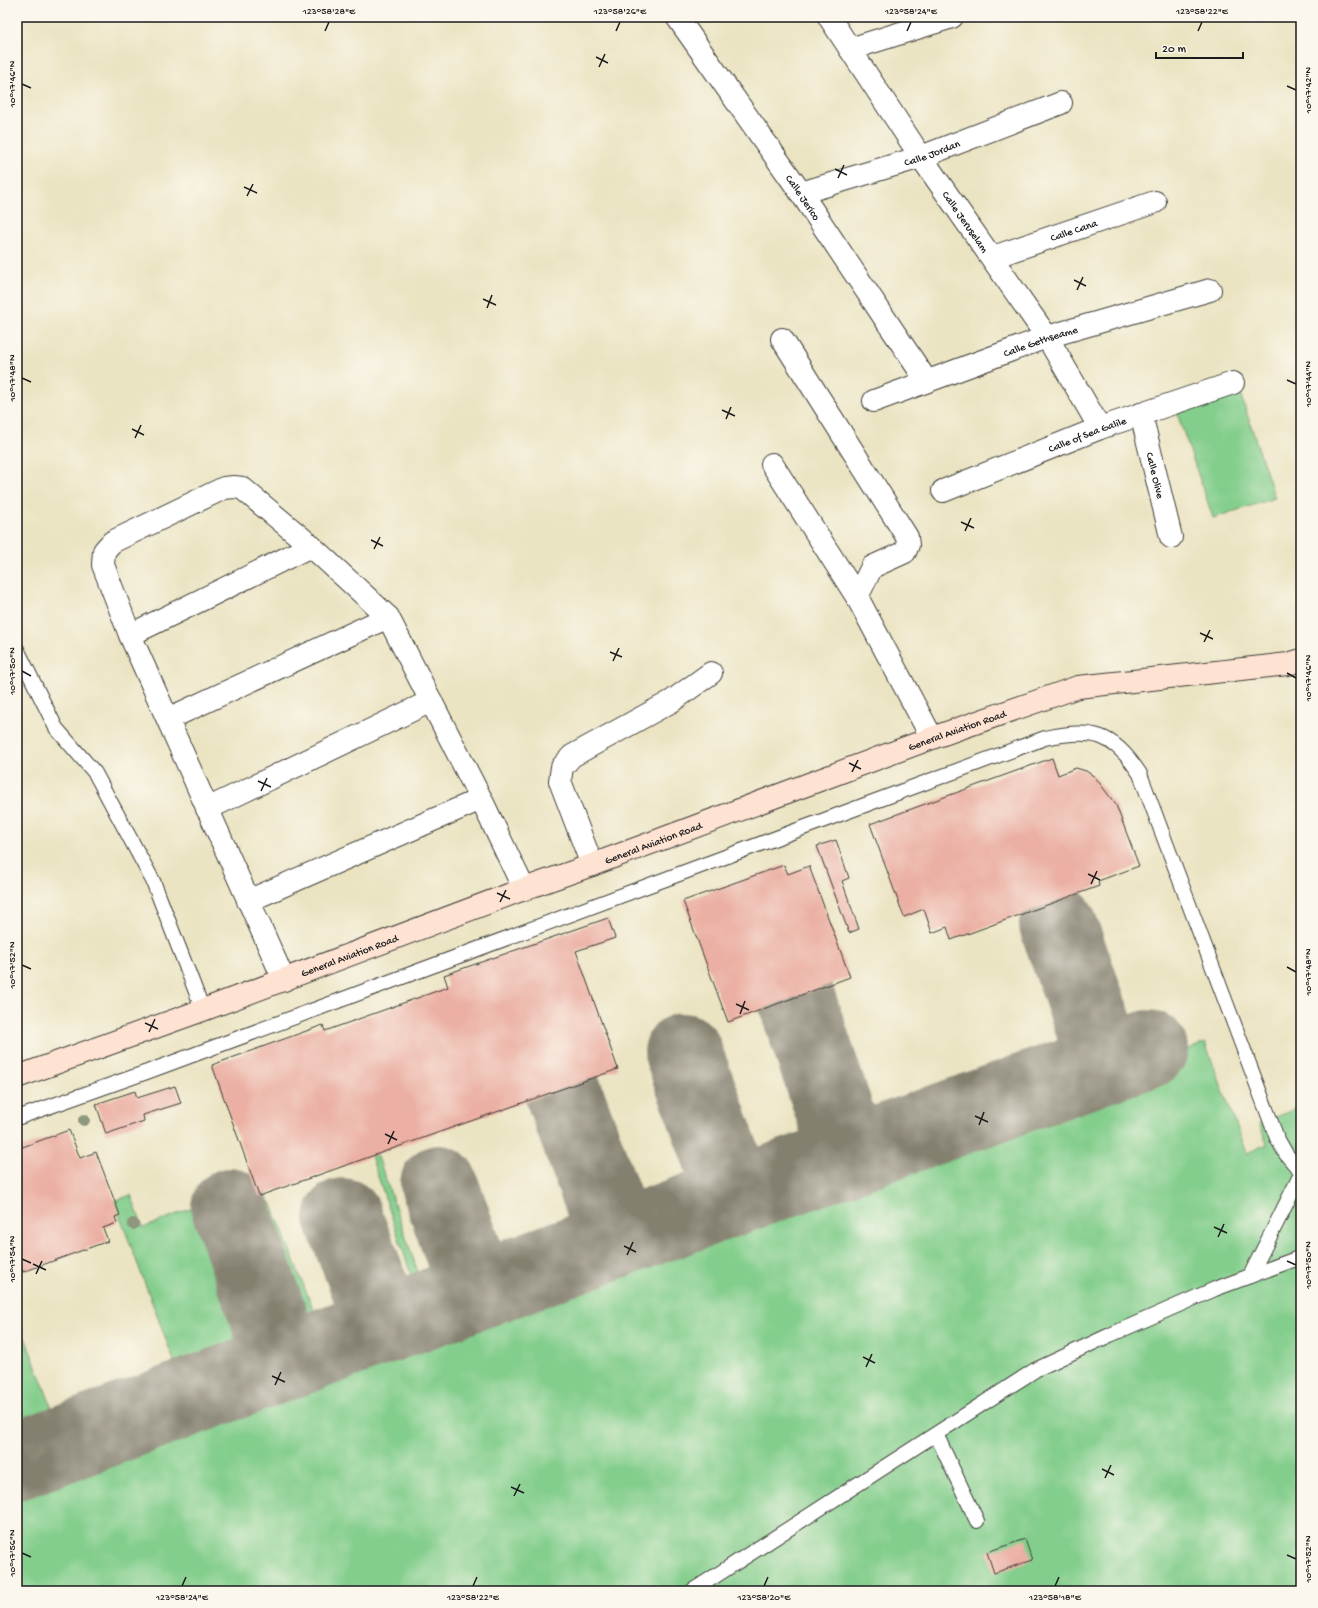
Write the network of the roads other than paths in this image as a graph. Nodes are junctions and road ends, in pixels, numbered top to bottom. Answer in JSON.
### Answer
{"nodes":[{"id":1,"x":677,"y":17,"type":"edge"},
{"id":2,"x":829,"y":17,"type":"edge"},
{"id":3,"x":952,"y":17,"type":"edge"},
{"id":4,"x":850,"y":49,"type":"junction"},
{"id":5,"x":1061,"y":104,"type":"dead end"},
{"id":6,"x":922,"y":157,"type":"junction"},
{"id":7,"x":801,"y":193,"type":"junction"},
{"id":8,"x":1155,"y":202,"type":"dead end"},
{"id":9,"x":992,"y":257,"type":"junction"},
{"id":10,"x":1210,"y":290,"type":"dead end"},
{"id":11,"x":1047,"y":337,"type":"junction"},
{"id":12,"x":782,"y":339,"type":"dead end"},
{"id":13,"x":926,"y":380,"type":"junction"},
{"id":14,"x":1233,"y":383,"type":"dead end"},
{"id":15,"x":874,"y":401,"type":"dead end"},
{"id":16,"x":1141,"y":414,"type":"junction"},
{"id":17,"x":1100,"y":428,"type":"junction"},
{"id":18,"x":772,"y":464,"type":"dead end"},
{"id":19,"x":943,"y":491,"type":"dead end"},
{"id":20,"x":1171,"y":536,"type":"dead end"},
{"id":21,"x":311,"y":546,"type":"junction"},
{"id":22,"x":857,"y":597,"type":"junction"},
{"id":23,"x":388,"y":617,"type":"junction"},
{"id":24,"x":130,"y":634,"type":"junction"},
{"id":25,"x":17,"y":649,"type":"edge"},
{"id":26,"x":1301,"y":660,"type":"edge"},
{"id":27,"x":710,"y":673,"type":"dead end"},
{"id":28,"x":431,"y":701,"type":"junction"},
{"id":29,"x":168,"y":719,"type":"junction"},
{"id":30,"x":932,"y":738,"type":"junction"},
{"id":31,"x":481,"y":799,"type":"junction"},
{"id":32,"x":207,"y":809,"type":"junction"},
{"id":33,"x":592,"y":866,"type":"junction"},
{"id":34,"x":524,"y":889,"type":"junction"},
{"id":35,"x":248,"y":901,"type":"junction"},
{"id":36,"x":284,"y":980,"type":"junction"},
{"id":37,"x":204,"y":1010,"type":"junction"},
{"id":38,"x":17,"y":1077,"type":"edge"},
{"id":39,"x":17,"y":1118,"type":"edge"},
{"id":40,"x":1301,"y":1173,"type":"edge"},
{"id":41,"x":1301,"y":1257,"type":"edge"},
{"id":42,"x":1250,"y":1276,"type":"junction"},
{"id":43,"x":936,"y":1434,"type":"junction"},
{"id":44,"x":978,"y":1521,"type":"dead end"},
{"id":45,"x":692,"y":1591,"type":"edge"}],
"edges":[{"from":1,"to":7,"type":"street","name":"Calle Jerico"},
{"from":2,"to":4,"type":"street","name":"Calle Jeruselam"},
{"from":3,"to":4,"type":"street"},
{"from":4,"to":6,"type":"street","name":"Calle Jeruselam"},
{"from":5,"to":6,"type":"street","name":"Calle Jordan"},
{"from":6,"to":7,"type":"street","name":"Calle Jordan"},
{"from":6,"to":9,"type":"street","name":"Calle Jeruselam"},
{"from":7,"to":13,"type":"street","name":"Calle Jerico"},
{"from":8,"to":9,"type":"street","name":"Calle Cana"},
{"from":9,"to":11,"type":"street","name":"Calle Jeruselam"},
{"from":10,"to":11,"type":"street","name":"Calle Gethseame"},
{"from":11,"to":13,"type":"street","name":"Calle Gethseame"},
{"from":11,"to":17,"type":"street","name":"Calle Jeruselam"},
{"from":12,"to":22,"type":"street"},
{"from":13,"to":15,"type":"street","name":"Calle Gethseame"},
{"from":14,"to":16,"type":"street","name":"Calle of Sea Galile"},
{"from":16,"to":17,"type":"street","name":"Calle of Sea Galile"},
{"from":16,"to":20,"type":"street","name":"Calle Olive"},
{"from":17,"to":19,"type":"street","name":"Calle of Sea Galile"},
{"from":18,"to":22,"type":"street"},
{"from":21,"to":23,"type":"street"},
{"from":21,"to":24,"type":"street"},
{"from":21,"to":24,"type":"street"},
{"from":22,"to":30,"type":"street"},
{"from":23,"to":28,"type":"street"},
{"from":23,"to":29,"type":"street"},
{"from":24,"to":29,"type":"street"},
{"from":25,"to":37,"type":"lane"},
{"from":26,"to":30,"type":"main road","name":"General Aviation Road"},
{"from":27,"to":33,"type":"street"},
{"from":28,"to":31,"type":"street"},
{"from":28,"to":32,"type":"street"},
{"from":29,"to":32,"type":"street"},
{"from":30,"to":33,"type":"main road","name":"General Aviation Road"},
{"from":31,"to":34,"type":"street"},
{"from":31,"to":35,"type":"street"},
{"from":32,"to":35,"type":"street"},
{"from":33,"to":34,"type":"main road","name":"General Aviation Road"},
{"from":34,"to":36,"type":"main road","name":"General Aviation Road"},
{"from":35,"to":36,"type":"street"},
{"from":36,"to":37,"type":"main road","name":"General Aviation Road"},
{"from":37,"to":38,"type":"main road","name":"General Aviation Road"},
{"from":39,"to":40,"type":"lane"},
{"from":40,"to":42,"type":"lane"},
{"from":41,"to":42,"type":"lane"},
{"from":42,"to":43,"type":"lane"},
{"from":43,"to":44,"type":"lane"},
{"from":43,"to":45,"type":"lane"}]}
